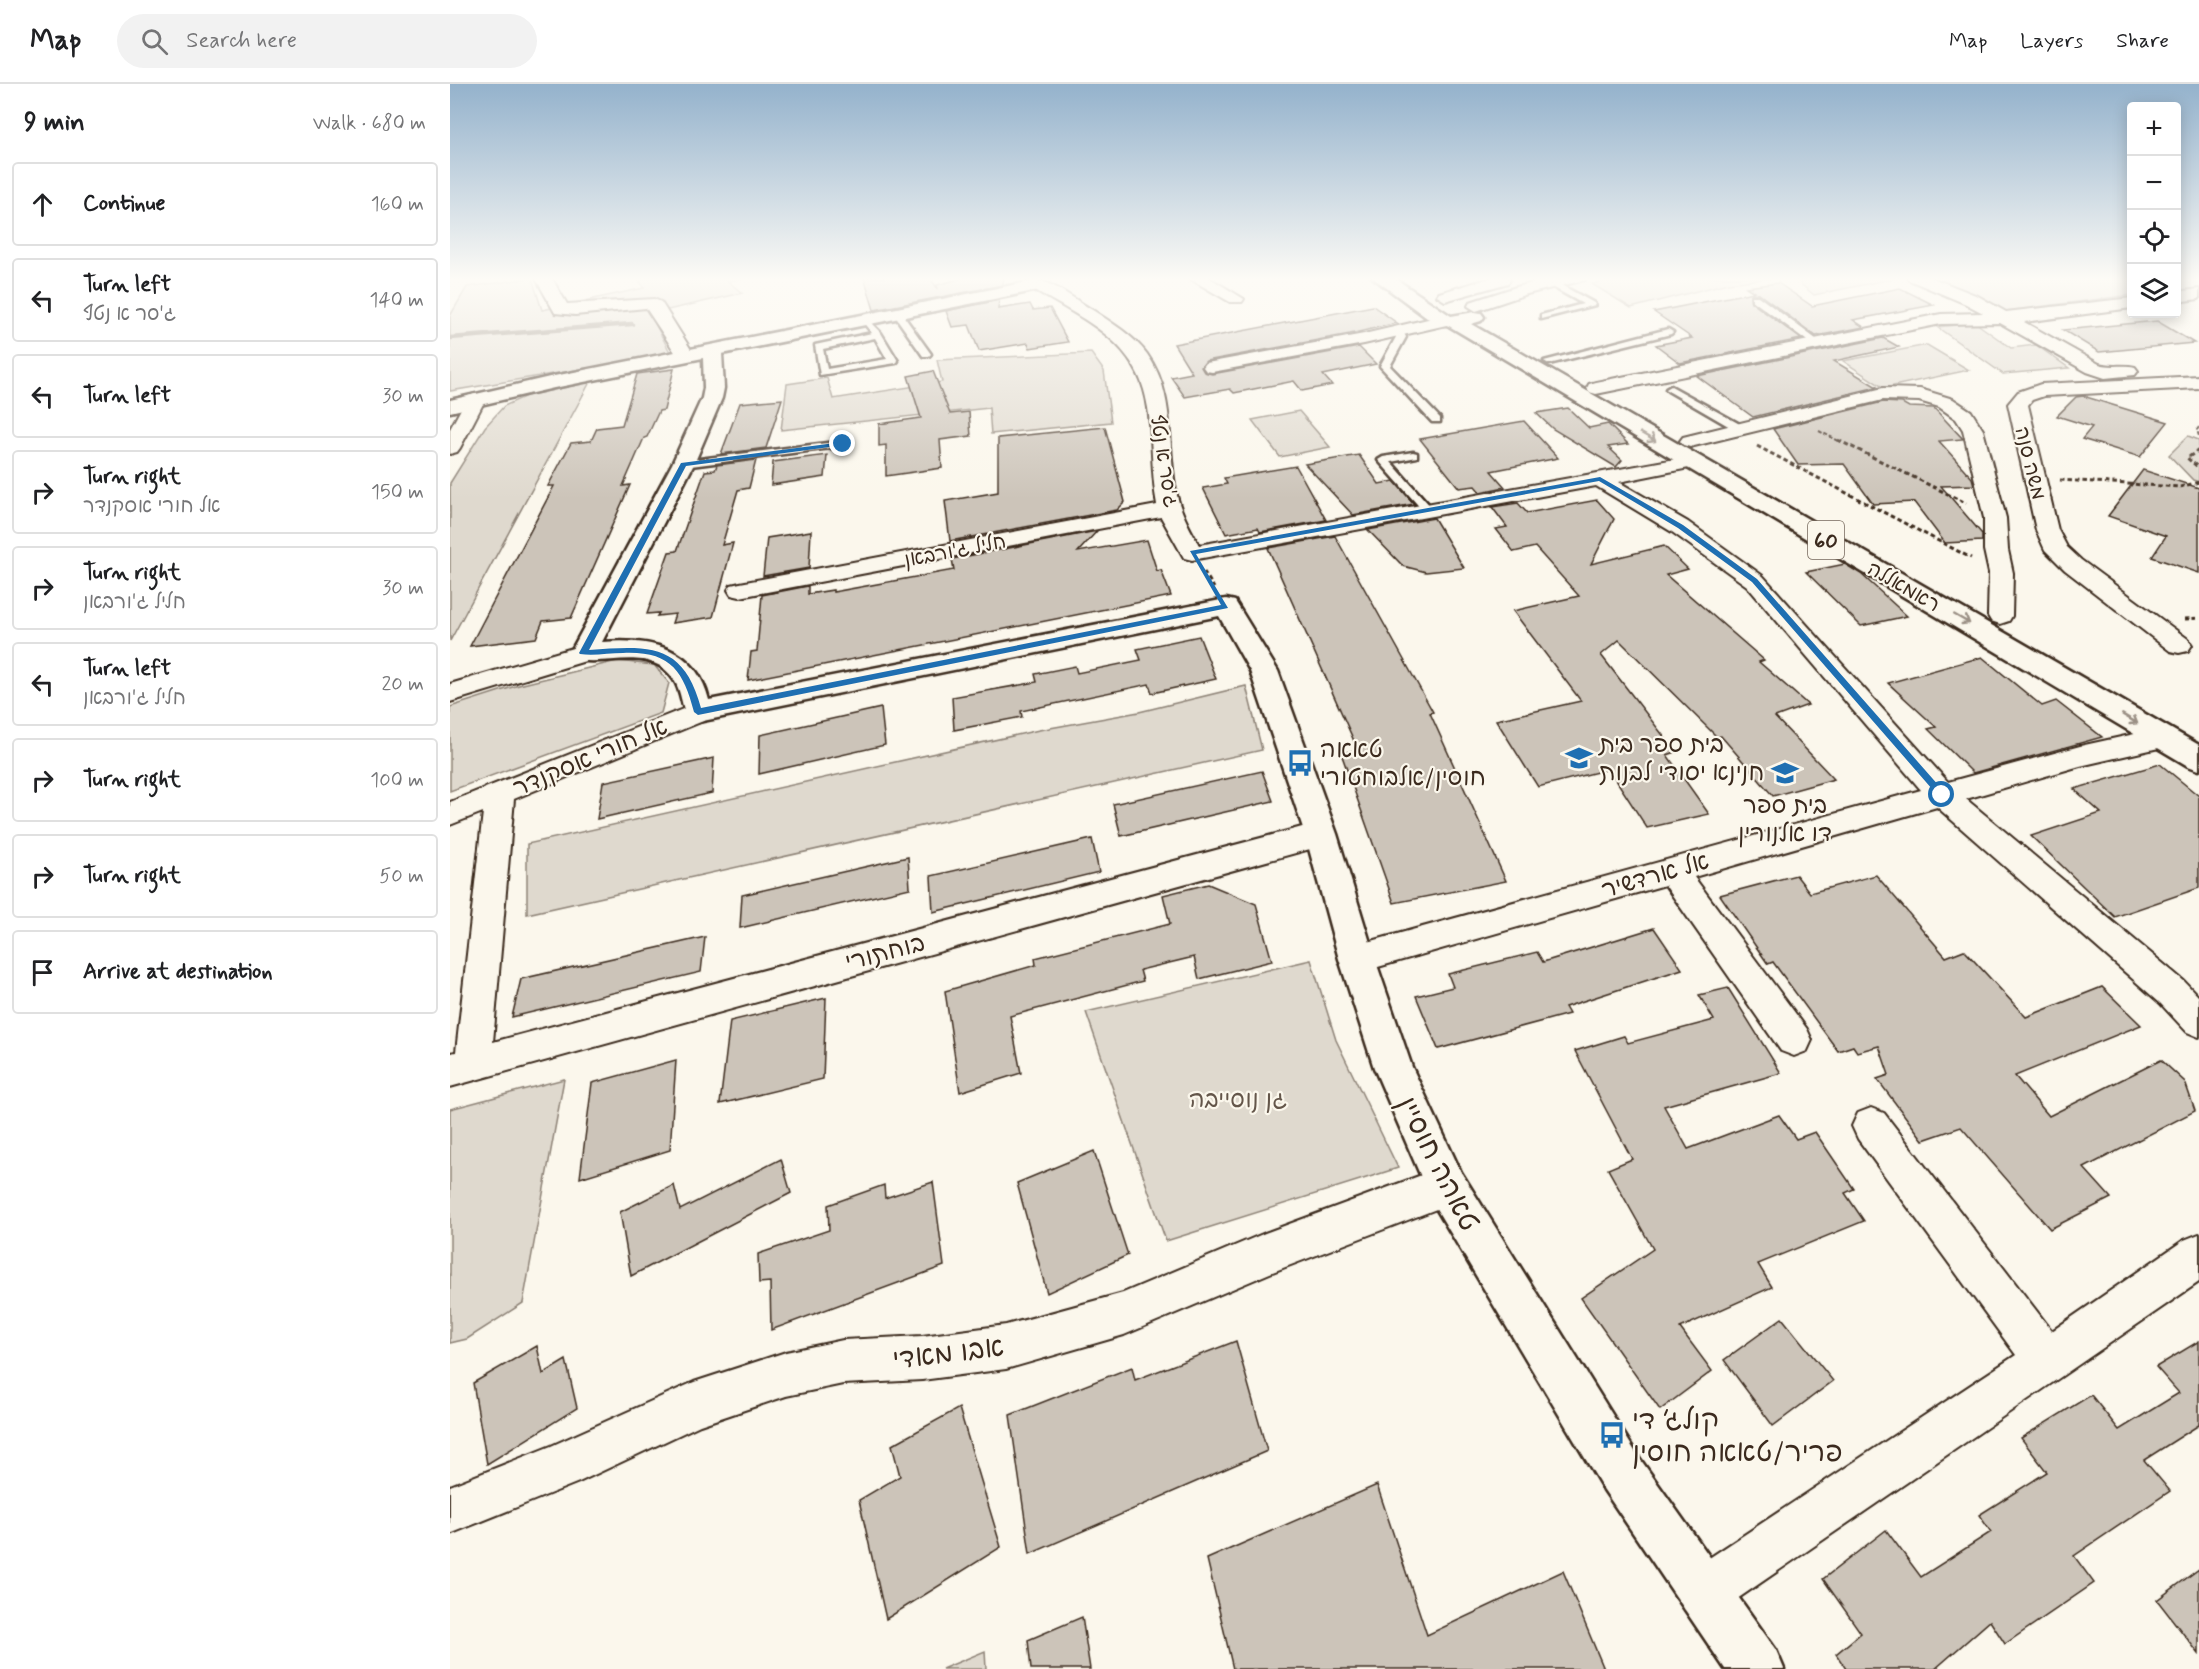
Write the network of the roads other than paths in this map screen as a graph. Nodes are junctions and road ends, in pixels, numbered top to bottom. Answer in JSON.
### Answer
{"nodes":[{"id":1,"x":683,"y":351,"type":"edge"},
{"id":2,"x":711,"y":351,"type":"joint"},
{"id":3,"x":859,"y":351,"type":"edge"},
{"id":4,"x":887,"y":351,"type":"edge"},
{"id":5,"x":924,"y":351,"type":"edge"},
{"id":6,"x":1134,"y":351,"type":"edge"},
{"id":7,"x":1300,"y":351,"type":"edge"},
{"id":8,"x":1393,"y":351,"type":"edge"},
{"id":9,"x":1523,"y":351,"type":"edge"},
{"id":10,"x":1531,"y":351,"type":"edge"},
{"id":11,"x":1591,"y":351,"type":"edge"},
{"id":12,"x":1782,"y":351,"type":"edge"},
{"id":13,"x":2063,"y":351,"type":"edge"},
{"id":14,"x":926,"y":354,"type":"dead end"},
{"id":15,"x":686,"y":356,"type":"junction"},
{"id":16,"x":1550,"y":361,"type":"junction"},
{"id":17,"x":1212,"y":368,"type":"dead end"},
{"id":18,"x":2196,"y":381,"type":"edge"},
{"id":19,"x":1596,"y":388,"type":"junction"},
{"id":20,"x":1671,"y":389,"type":"dead end"},
{"id":21,"x":475,"y":400,"type":"junction"},
{"id":22,"x":450,"y":406,"type":"edge"},
{"id":23,"x":1436,"y":420,"type":"dead end"},
{"id":24,"x":1736,"y":430,"type":"junction"},
{"id":25,"x":843,"y":444,"type":"dead end"},
{"id":26,"x":450,"y":448,"type":"edge"},
{"id":27,"x":1691,"y":452,"type":"junction"},
{"id":28,"x":1413,"y":455,"type":"dead end"},
{"id":29,"x":683,"y":464,"type":"junction"},
{"id":30,"x":1600,"y":479,"type":"junction"},
{"id":31,"x":1169,"y":509,"type":"junction"},
{"id":32,"x":1428,"y":510,"type":"junction"},
{"id":33,"x":740,"y":590,"type":"dead end"},
{"id":34,"x":1226,"y":607,"type":"joint"},
{"id":35,"x":2000,"y":616,"type":"junction"},
{"id":36,"x":2178,"y":645,"type":"dead end"},
{"id":37,"x":583,"y":653,"type":"junction"},
{"id":38,"x":450,"y":693,"type":"edge"},
{"id":39,"x":698,"y":712,"type":"junction"},
{"id":40,"x":2199,"y":735,"type":"edge"},
{"id":41,"x":2162,"y":738,"type":"junction"},
{"id":42,"x":2199,"y":759,"type":"edge"},
{"id":43,"x":500,"y":795,"type":"junction"},
{"id":44,"x":1942,"y":795,"type":"junction"},
{"id":45,"x":450,"y":814,"type":"edge"},
{"id":46,"x":1321,"y":834,"type":"junction"},
{"id":47,"x":1672,"y":871,"type":"junction"},
{"id":48,"x":1357,"y":959,"type":"junction"},
{"id":49,"x":2199,"y":1021,"type":"edge"},
{"id":50,"x":1794,"y":1040,"type":"dead end"},
{"id":51,"x":461,"y":1067,"type":"edge"},
{"id":52,"x":1871,"y":1126,"type":"dead end"},
{"id":53,"x":1446,"y":1186,"type":"junction"},
{"id":54,"x":2199,"y":1255,"type":"edge"},
{"id":55,"x":2046,"y":1360,"type":"junction"},
{"id":56,"x":450,"y":1510,"type":"edge"},
{"id":57,"x":1702,"y":1592,"type":"junction"},
{"id":58,"x":1757,"y":1669,"type":"edge"}],
"edges":[{"from":1,"to":15,"type":"street"},
{"from":2,"to":15,"type":"main road"},
{"from":2,"to":29,"type":"main road"},
{"from":3,"to":4,"type":"lane"},
{"from":5,"to":14,"type":"lane"},
{"from":6,"to":31,"type":"street","name":"ג'סר א נטף"},
{"from":7,"to":17,"type":"street"},
{"from":8,"to":23,"type":"lane"},
{"from":9,"to":27,"type":"main road","name":"ראמאללה","number":"60","one_way":true},
{"from":10,"to":16,"type":"main road","name":"ראמאללה","number":"60"},
{"from":11,"to":16,"type":"lane"},
{"from":12,"to":19,"type":"street"},
{"from":13,"to":18,"type":"street"},
{"from":15,"to":21,"type":"main road"},
{"from":16,"to":19,"type":"main road","name":"ראמאללה","number":"60"},
{"from":18,"to":36,"type":"street","name":"משה סנה"},
{"from":19,"to":27,"type":"main road","name":"ראמאללה","number":"60"},
{"from":20,"to":24,"type":"lane"},
{"from":21,"to":22,"type":"main road"},
{"from":21,"to":26,"type":"street"},
{"from":24,"to":27,"type":"street"},
{"from":24,"to":35,"type":"street"},
{"from":25,"to":29,"type":"lane"},
{"from":27,"to":30,"type":"street"},
{"from":27,"to":35,"type":"main road","name":"ראמאללה","number":"60"},
{"from":27,"to":41,"type":"main road","name":"ראמאללה","number":"60","one_way":true},
{"from":28,"to":32,"type":"lane"},
{"from":29,"to":37,"type":"main road"},
{"from":30,"to":32,"type":"street"},
{"from":30,"to":44,"type":"street"},
{"from":31,"to":32,"type":"street","name":"ג'סר א נטף"},
{"from":31,"to":33,"type":"street","name":"חליל ג'ורבאן"},
{"from":34,"to":39,"type":"main road","name":"אל חורי אסקנדר"},
{"from":34,"to":46,"type":"main road","name":"טאהה חוסיין"},
{"from":35,"to":40,"type":"main road","name":"ראמאללה","number":"60"},
{"from":37,"to":38,"type":"street"},
{"from":37,"to":39,"type":"main road"},
{"from":39,"to":43,"type":"street","name":"אל חורי אסקנדר"},
{"from":41,"to":42,"type":"main road","name":"ראמאללה","number":"60"},
{"from":41,"to":44,"type":"street","name":"אל ארדשיר"},
{"from":43,"to":45,"type":"street","name":"אל חורי אסקנדר"},
{"from":43,"to":51,"type":"street"},
{"from":44,"to":47,"type":"street","name":"אל ארדשיר"},
{"from":44,"to":49,"type":"street"},
{"from":46,"to":48,"type":"main road","name":"טאהה חוסיין"},
{"from":46,"to":51,"type":"street","name":"בוחתורי"},
{"from":47,"to":48,"type":"street","name":"אל ארדשיר"},
{"from":47,"to":50,"type":"street"},
{"from":48,"to":53,"type":"main road","name":"טאהה חוסיין"},
{"from":52,"to":55,"type":"street"},
{"from":53,"to":56,"type":"street","name":"אבו מאדי"},
{"from":53,"to":57,"type":"main road","name":"טאהה חוסיין"},
{"from":54,"to":55,"type":"street"},
{"from":55,"to":57,"type":"street"},
{"from":57,"to":58,"type":"main road","name":"טאהה חוסיין"}]}
